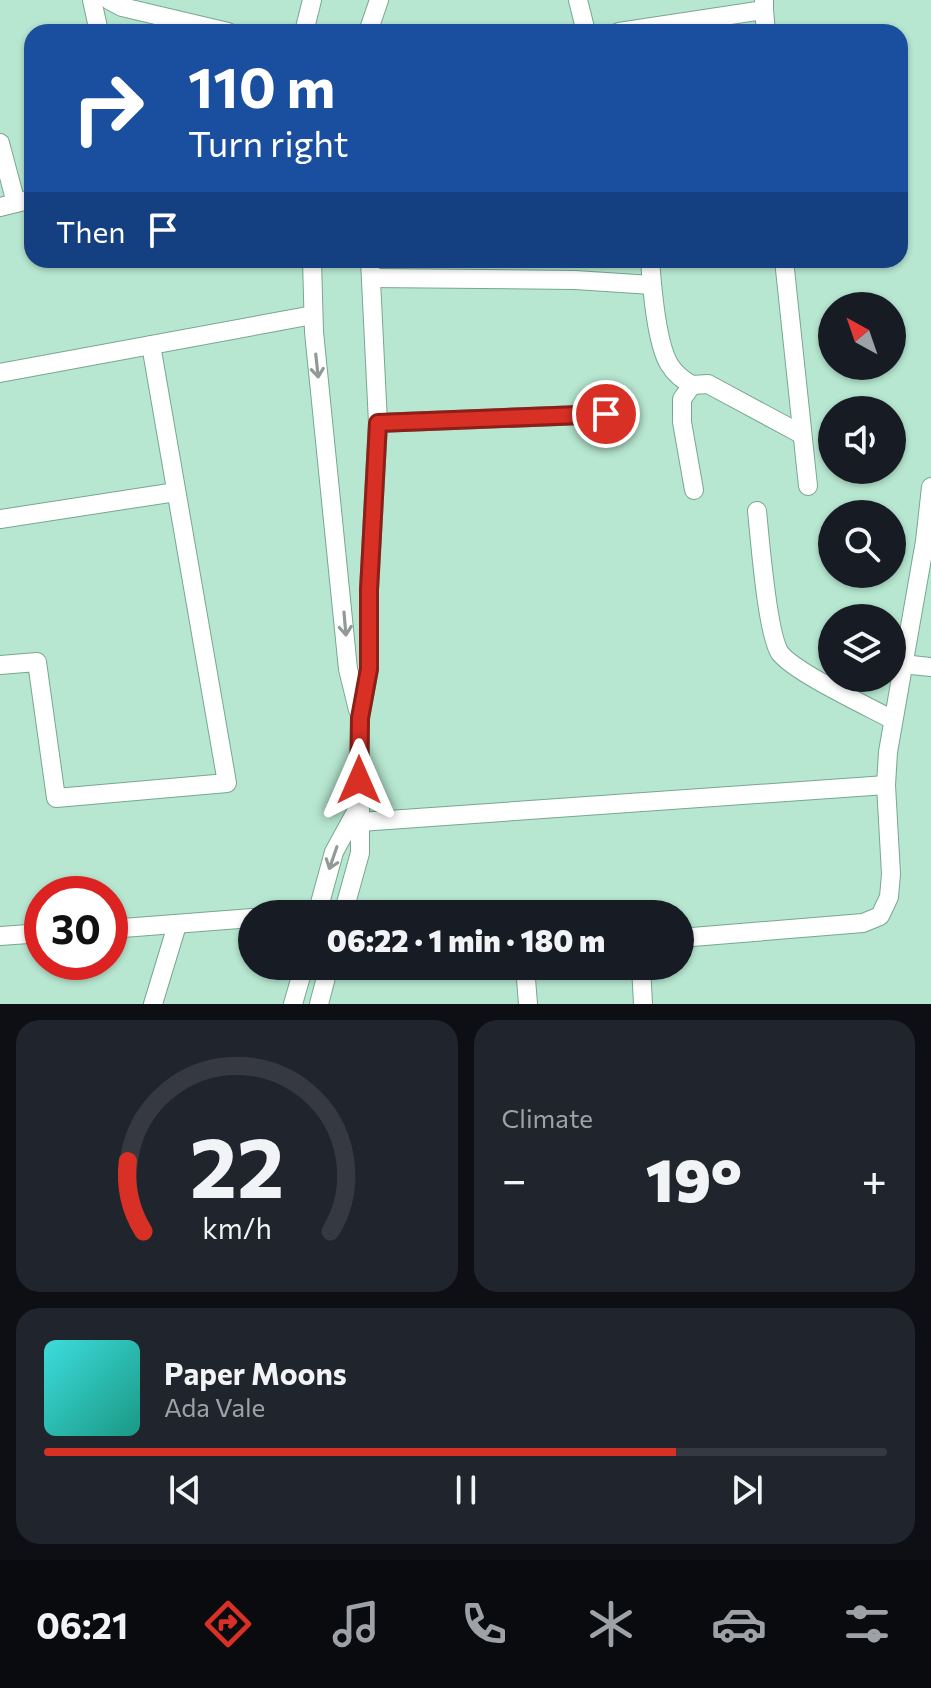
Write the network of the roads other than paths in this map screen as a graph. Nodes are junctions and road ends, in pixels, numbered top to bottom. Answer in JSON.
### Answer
{"nodes":[{"id":1,"x":92,"y":0,"type":"edge"},
{"id":2,"x":109,"y":0,"type":"edge"},
{"id":3,"x":312,"y":0,"type":"edge"},
{"id":4,"x":379,"y":0,"type":"edge"},
{"id":5,"x":578,"y":0,"type":"edge"},
{"id":6,"x":764,"y":5,"type":"edge"},
{"id":7,"x":97,"y":24,"type":"edge"},
{"id":8,"x":194,"y":24,"type":"edge"},
{"id":9,"x":306,"y":24,"type":"edge"},
{"id":10,"x":371,"y":24,"type":"edge"},
{"id":11,"x":584,"y":24,"type":"edge"},
{"id":12,"x":662,"y":24,"type":"edge"},
{"id":13,"x":0,"y":143,"type":"edge"},
{"id":14,"x":16,"y":203,"type":"edge"},
{"id":15,"x":312,"y":268,"type":"edge"},
{"id":16,"x":651,"y":268,"type":"edge"},
{"id":17,"x":785,"y":268,"type":"edge"},
{"id":18,"x":371,"y":269,"type":"edge"},
{"id":19,"x":652,"y":285,"type":"junction"},
{"id":20,"x":313,"y":315,"type":"junction"},
{"id":21,"x":151,"y":345,"type":"junction"},
{"id":22,"x":0,"y":373,"type":"edge"},
{"id":23,"x":692,"y":385,"type":"junction"},
{"id":24,"x":606,"y":414,"type":"dead end"},
{"id":25,"x":378,"y":423,"type":"junction"},
{"id":26,"x":801,"y":434,"type":"junction"},
{"id":27,"x":808,"y":486,"type":"dead end"},
{"id":28,"x":931,"y":487,"type":"edge"},
{"id":29,"x":694,"y":490,"type":"dead end"},
{"id":30,"x":176,"y":492,"type":"junction"},
{"id":31,"x":757,"y":511,"type":"dead end"},
{"id":32,"x":0,"y":519,"type":"edge"},
{"id":33,"x":928,"y":542,"type":"edge"},
{"id":34,"x":906,"y":645,"type":"edge"},
{"id":35,"x":906,"y":664,"type":"edge"},
{"id":36,"x":0,"y":665,"type":"edge"},
{"id":37,"x":931,"y":667,"type":"edge"},
{"id":38,"x":898,"y":692,"type":"edge"},
{"id":39,"x":360,"y":718,"type":"junction"},
{"id":40,"x":893,"y":720,"type":"junction"},
{"id":41,"x":886,"y":785,"type":"junction"},
{"id":42,"x":360,"y":814,"type":"junction"},
{"id":43,"x":321,"y":900,"type":"edge"},
{"id":44,"x":347,"y":900,"type":"edge"},
{"id":45,"x":238,"y":919,"type":"edge"},
{"id":46,"x":177,"y":925,"type":"junction"},
{"id":47,"x":128,"y":928,"type":"edge"},
{"id":48,"x":24,"y":934,"type":"edge"},
{"id":49,"x":0,"y":936,"type":"edge"},
{"id":50,"x":694,"y":937,"type":"edge"},
{"id":51,"x":300,"y":980,"type":"edge"},
{"id":52,"x":325,"y":980,"type":"edge"},
{"id":53,"x":526,"y":980,"type":"edge"},
{"id":54,"x":642,"y":980,"type":"edge"},
{"id":55,"x":153,"y":1004,"type":"edge"},
{"id":56,"x":293,"y":1004,"type":"edge"},
{"id":57,"x":319,"y":1004,"type":"edge"},
{"id":58,"x":528,"y":1004,"type":"edge"},
{"id":59,"x":643,"y":1004,"type":"edge"}],
"edges":[{"from":1,"to":7,"type":"street"},
{"from":2,"to":8,"type":"street"},
{"from":3,"to":9,"type":"street"},
{"from":4,"to":10,"type":"street"},
{"from":5,"to":11,"type":"street"},
{"from":6,"to":12,"type":"street"},
{"from":13,"to":14,"type":"street"},
{"from":15,"to":20,"type":"street"},
{"from":16,"to":19,"type":"street"},
{"from":17,"to":26,"type":"street"},
{"from":18,"to":19,"type":"street"},
{"from":18,"to":25,"type":"street"},
{"from":19,"to":23,"type":"street"},
{"from":20,"to":21,"type":"street"},
{"from":20,"to":39,"type":"street","one_way":true},
{"from":21,"to":22,"type":"street"},
{"from":21,"to":30,"type":"street"},
{"from":23,"to":26,"type":"street"},
{"from":23,"to":29,"type":"street"},
{"from":24,"to":25,"type":"street"},
{"from":25,"to":39,"type":"street"},
{"from":26,"to":27,"type":"street"},
{"from":28,"to":33,"type":"street"},
{"from":30,"to":32,"type":"street"},
{"from":30,"to":36,"type":"street"},
{"from":31,"to":40,"type":"street"},
{"from":33,"to":34,"type":"street"},
{"from":35,"to":37,"type":"street"},
{"from":38,"to":40,"type":"street"},
{"from":39,"to":42,"type":"street"},
{"from":40,"to":41,"type":"street"},
{"from":41,"to":42,"type":"street"},
{"from":41,"to":50,"type":"street"},
{"from":42,"to":43,"type":"street","one_way":true},
{"from":42,"to":44,"type":"street"},
{"from":45,"to":46,"type":"street"},
{"from":46,"to":47,"type":"street"},
{"from":46,"to":55,"type":"street"},
{"from":48,"to":49,"type":"street"},
{"from":51,"to":56,"type":"street"},
{"from":52,"to":57,"type":"street"},
{"from":53,"to":58,"type":"street"},
{"from":54,"to":59,"type":"street"}]}
